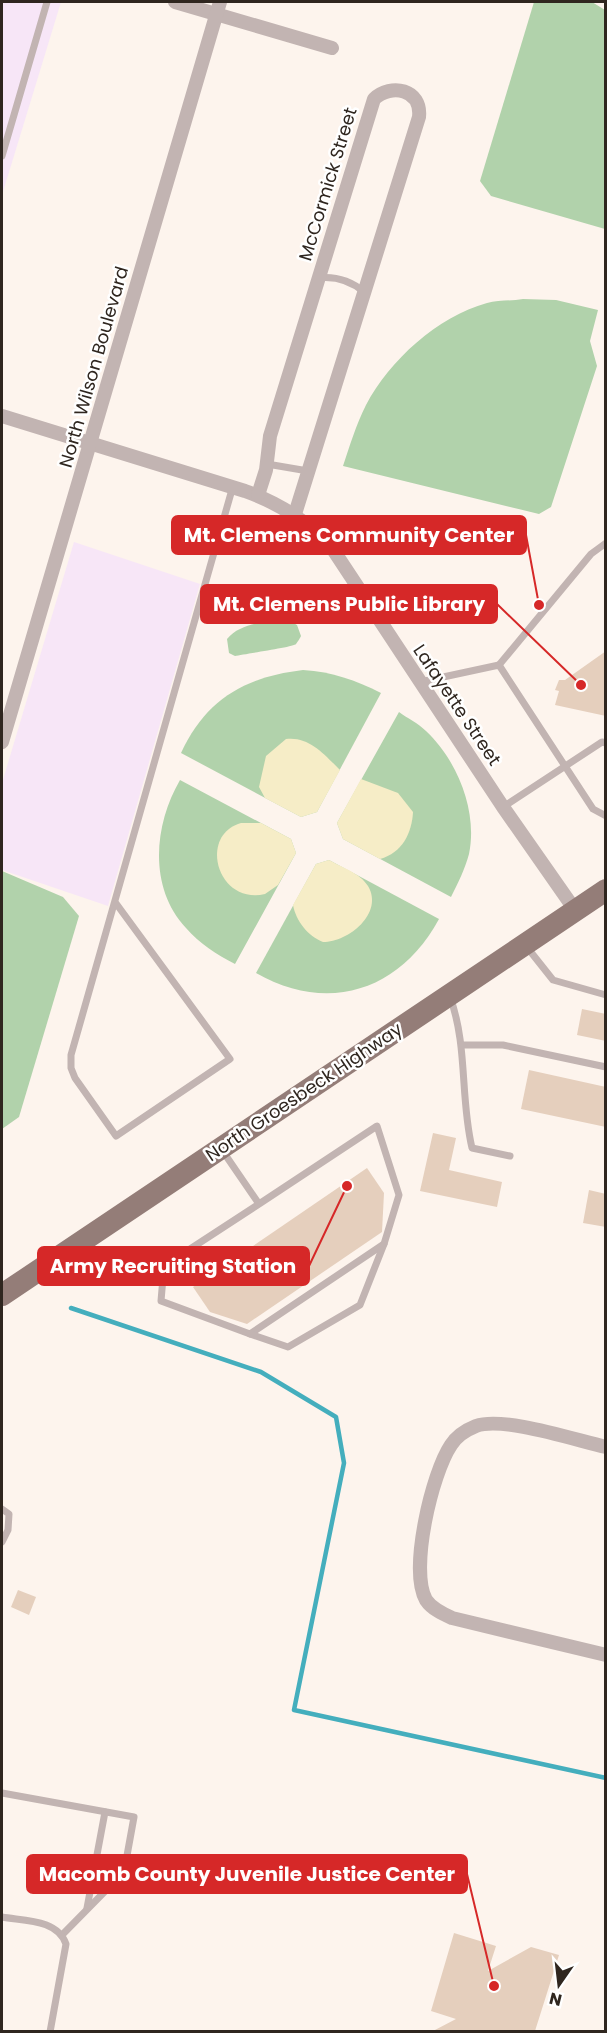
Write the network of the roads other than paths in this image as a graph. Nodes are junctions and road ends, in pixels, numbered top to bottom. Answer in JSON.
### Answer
{"nodes":[{"id":1,"x":47,"y":2,"type":"edge"},
{"id":2,"x":175,"y":2,"type":"edge"},
{"id":3,"x":218,"y":8,"type":"edge"},
{"id":4,"x":332,"y":48,"type":"dead end"},
{"id":5,"x":2,"y":156,"type":"edge"},
{"id":6,"x":318,"y":278,"type":"junction"},
{"id":7,"x":364,"y":292,"type":"junction"},
{"id":8,"x":2,"y":416,"type":"edge"},
{"id":9,"x":90,"y":443,"type":"junction"},
{"id":10,"x":267,"y":464,"type":"junction"},
{"id":11,"x":308,"y":471,"type":"junction"},
{"id":12,"x":233,"y":486,"type":"junction"},
{"id":13,"x":258,"y":495,"type":"junction"},
{"id":14,"x":295,"y":514,"type":"junction"},
{"id":15,"x":606,"y":543,"type":"edge"},
{"id":16,"x":499,"y":665,"type":"junction"},
{"id":17,"x":420,"y":682,"type":"junction"},
{"id":18,"x":2,"y":742,"type":"edge"},
{"id":19,"x":606,"y":743,"type":"edge"},
{"id":20,"x":564,"y":768,"type":"junction"},
{"id":21,"x":503,"y":807,"type":"junction"},
{"id":22,"x":606,"y":816,"type":"edge"},
{"id":23,"x":605,"y":890,"type":"edge"},
{"id":24,"x":115,"y":902,"type":"junction"},
{"id":25,"x":575,"y":910,"type":"junction"},
{"id":26,"x":525,"y":944,"type":"junction"},
{"id":27,"x":450,"y":994,"type":"junction"},
{"id":28,"x":606,"y":995,"type":"edge"},
{"id":29,"x":462,"y":1045,"type":"junction"},
{"id":30,"x":606,"y":1067,"type":"edge"},
{"id":31,"x":221,"y":1148,"type":"junction"},
{"id":32,"x":510,"y":1156,"type":"dead end"},
{"id":33,"x":259,"y":1204,"type":"junction"},
{"id":34,"x":384,"y":1244,"type":"junction"},
{"id":35,"x":2,"y":1295,"type":"edge"},
{"id":36,"x":250,"y":1334,"type":"junction"},
{"id":37,"x":606,"y":1447,"type":"edge"},
{"id":38,"x":2,"y":1509,"type":"edge"},
{"id":39,"x":2,"y":1542,"type":"edge"},
{"id":40,"x":606,"y":1655,"type":"edge"},
{"id":41,"x":2,"y":1793,"type":"edge"},
{"id":42,"x":105,"y":1812,"type":"junction"},
{"id":43,"x":87,"y":1908,"type":"junction"},
{"id":44,"x":2,"y":1917,"type":"edge"},
{"id":45,"x":62,"y":1935,"type":"junction"},
{"id":46,"x":50,"y":2031,"type":"edge"}],
"edges":[{"from":1,"to":5,"type":"lane"},
{"from":2,"to":3,"type":"street"},
{"from":3,"to":4,"type":"street"},
{"from":3,"to":9,"type":"street","name":"North Wilson Boulevard"},
{"from":6,"to":7,"type":"lane","name":"McCormick Street"},
{"from":6,"to":7,"type":"street","name":"McCormick Street"},
{"from":6,"to":10,"type":"street","name":"McCormick Street"},
{"from":7,"to":11,"type":"street","name":"McCormick Street"},
{"from":8,"to":9,"type":"street","name":"Lafayette Street"},
{"from":9,"to":12,"type":"street","name":"Lafayette Street"},
{"from":9,"to":18,"type":"street","name":"North Wilson Boulevard"},
{"from":10,"to":11,"type":"lane"},
{"from":10,"to":13,"type":"street","name":"McCormick Street"},
{"from":11,"to":14,"type":"street","name":"McCormick Street"},
{"from":12,"to":13,"type":"street","name":"Lafayette Street"},
{"from":12,"to":24,"type":"lane"},
{"from":13,"to":14,"type":"street","name":"Lafayette Street"},
{"from":14,"to":17,"type":"street","name":"Lafayette Street"},
{"from":15,"to":16,"type":"lane"},
{"from":16,"to":17,"type":"lane"},
{"from":16,"to":20,"type":"lane"},
{"from":17,"to":21,"type":"street","name":"Lafayette Street"},
{"from":19,"to":20,"type":"lane"},
{"from":20,"to":21,"type":"lane"},
{"from":20,"to":22,"type":"lane"},
{"from":21,"to":25,"type":"street","name":"Lafayette Street"},
{"from":23,"to":25,"type":"main road","name":"North Groesbeck Highway"},
{"from":24,"to":24,"type":"lane"},
{"from":25,"to":26,"type":"main road","name":"North Groesbeck Highway"},
{"from":26,"to":27,"type":"main road","name":"North Groesbeck Highway"},
{"from":26,"to":28,"type":"lane"},
{"from":27,"to":29,"type":"lane"},
{"from":27,"to":31,"type":"main road","name":"North Groesbeck Highway"},
{"from":29,"to":30,"type":"lane"},
{"from":29,"to":32,"type":"lane"},
{"from":31,"to":33,"type":"lane"},
{"from":31,"to":35,"type":"main road","name":"North Groesbeck Highway"},
{"from":33,"to":34,"type":"lane"},
{"from":33,"to":36,"type":"lane"},
{"from":34,"to":36,"type":"lane"},
{"from":34,"to":36,"type":"lane"},
{"from":37,"to":40,"type":"street"},
{"from":38,"to":39,"type":"lane"},
{"from":41,"to":42,"type":"lane"},
{"from":42,"to":43,"type":"lane"},
{"from":42,"to":43,"type":"lane"},
{"from":43,"to":45,"type":"lane"},
{"from":44,"to":45,"type":"lane"},
{"from":45,"to":46,"type":"lane"}]}
